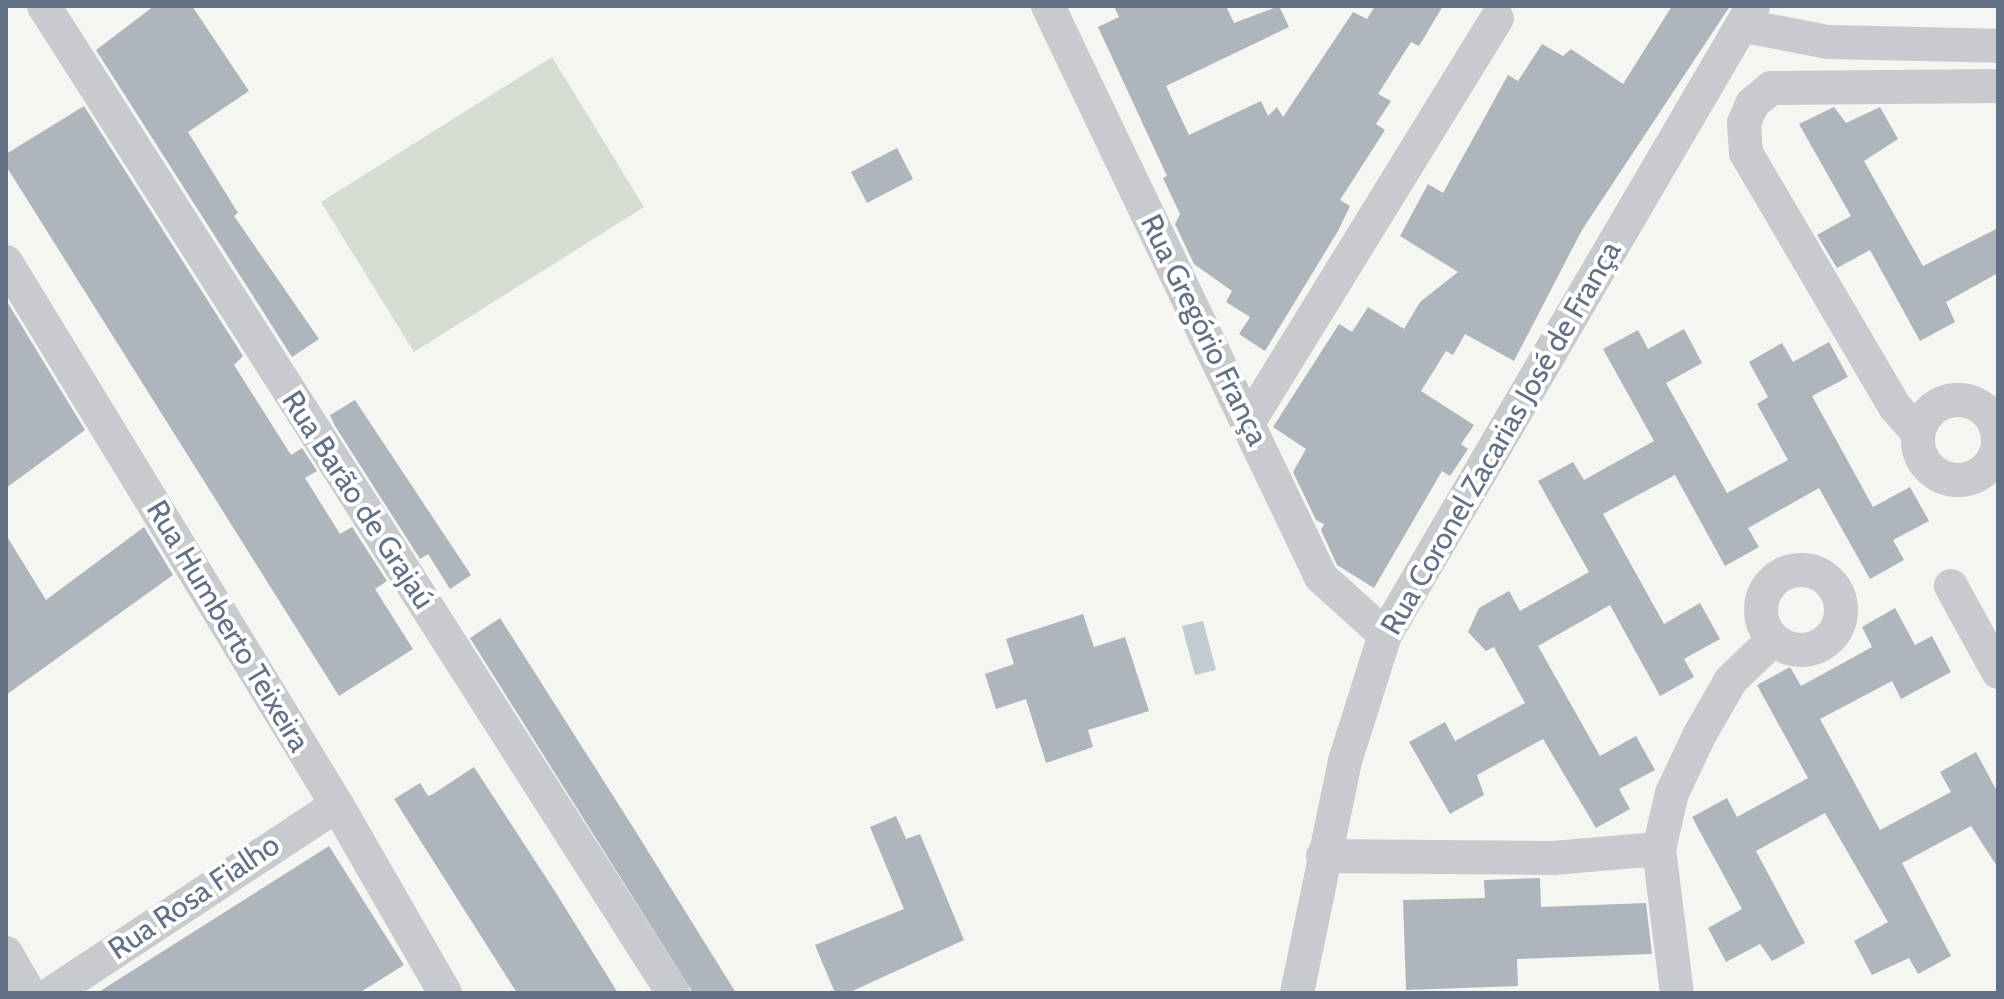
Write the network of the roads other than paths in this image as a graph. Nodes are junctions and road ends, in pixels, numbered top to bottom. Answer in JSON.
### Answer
{"nodes":[{"id":1,"x":44,"y":6,"type":"edge"},
{"id":2,"x":1048,"y":6,"type":"edge"},
{"id":3,"x":1749,"y":16,"type":"edge"},
{"id":4,"x":1497,"y":19,"type":"dead end"},
{"id":5,"x":1998,"y":46,"type":"edge"},
{"id":6,"x":1998,"y":86,"type":"edge"},
{"id":7,"x":6,"y":262,"type":"edge"},
{"id":8,"x":1248,"y":423,"type":"junction"},
{"id":9,"x":1918,"y":433,"type":"dead end"},
{"id":10,"x":1951,"y":586,"type":"dead end"},
{"id":11,"x":1385,"y":635,"type":"junction"},
{"id":12,"x":1774,"y":639,"type":"dead end"},
{"id":13,"x":1998,"y":672,"type":"edge"},
{"id":14,"x":337,"y":805,"type":"junction"},
{"id":15,"x":1659,"y":849,"type":"junction"},
{"id":16,"x":1323,"y":856,"type":"junction"},
{"id":17,"x":6,"y":953,"type":"edge"},
{"id":18,"x":29,"y":993,"type":"edge"},
{"id":19,"x":52,"y":993,"type":"edge"},
{"id":20,"x":445,"y":993,"type":"edge"},
{"id":21,"x":673,"y":993,"type":"edge"},
{"id":22,"x":1297,"y":993,"type":"edge"},
{"id":23,"x":1677,"y":993,"type":"edge"}],
"edges":[{"from":1,"to":21,"type":"street","name":"Rua Barão de Grajaú"},
{"from":2,"to":8,"type":"street","name":"Rua Gregório França"},
{"from":3,"to":5,"type":"street"},
{"from":3,"to":11,"type":"street","name":"Rua Coronel Zacarias José de França"},
{"from":4,"to":8,"type":"street"},
{"from":6,"to":9,"type":"street"},
{"from":7,"to":14,"type":"street","name":"Rua Humberto Teixeira"},
{"from":8,"to":11,"type":"street","name":"Rua Gregório França"},
{"from":10,"to":13,"type":"street"},
{"from":11,"to":16,"type":"street","name":"Rua Coronel Zacarias José de França"},
{"from":12,"to":15,"type":"street"},
{"from":14,"to":19,"type":"street","name":"Rua Rosa Fialho"},
{"from":14,"to":20,"type":"street","name":"Rua Humberto Teixeira"},
{"from":15,"to":16,"type":"street"},
{"from":15,"to":23,"type":"street"},
{"from":16,"to":22,"type":"street","name":"Rua Coronel Zacarias José de França"},
{"from":17,"to":18,"type":"street"}]}
